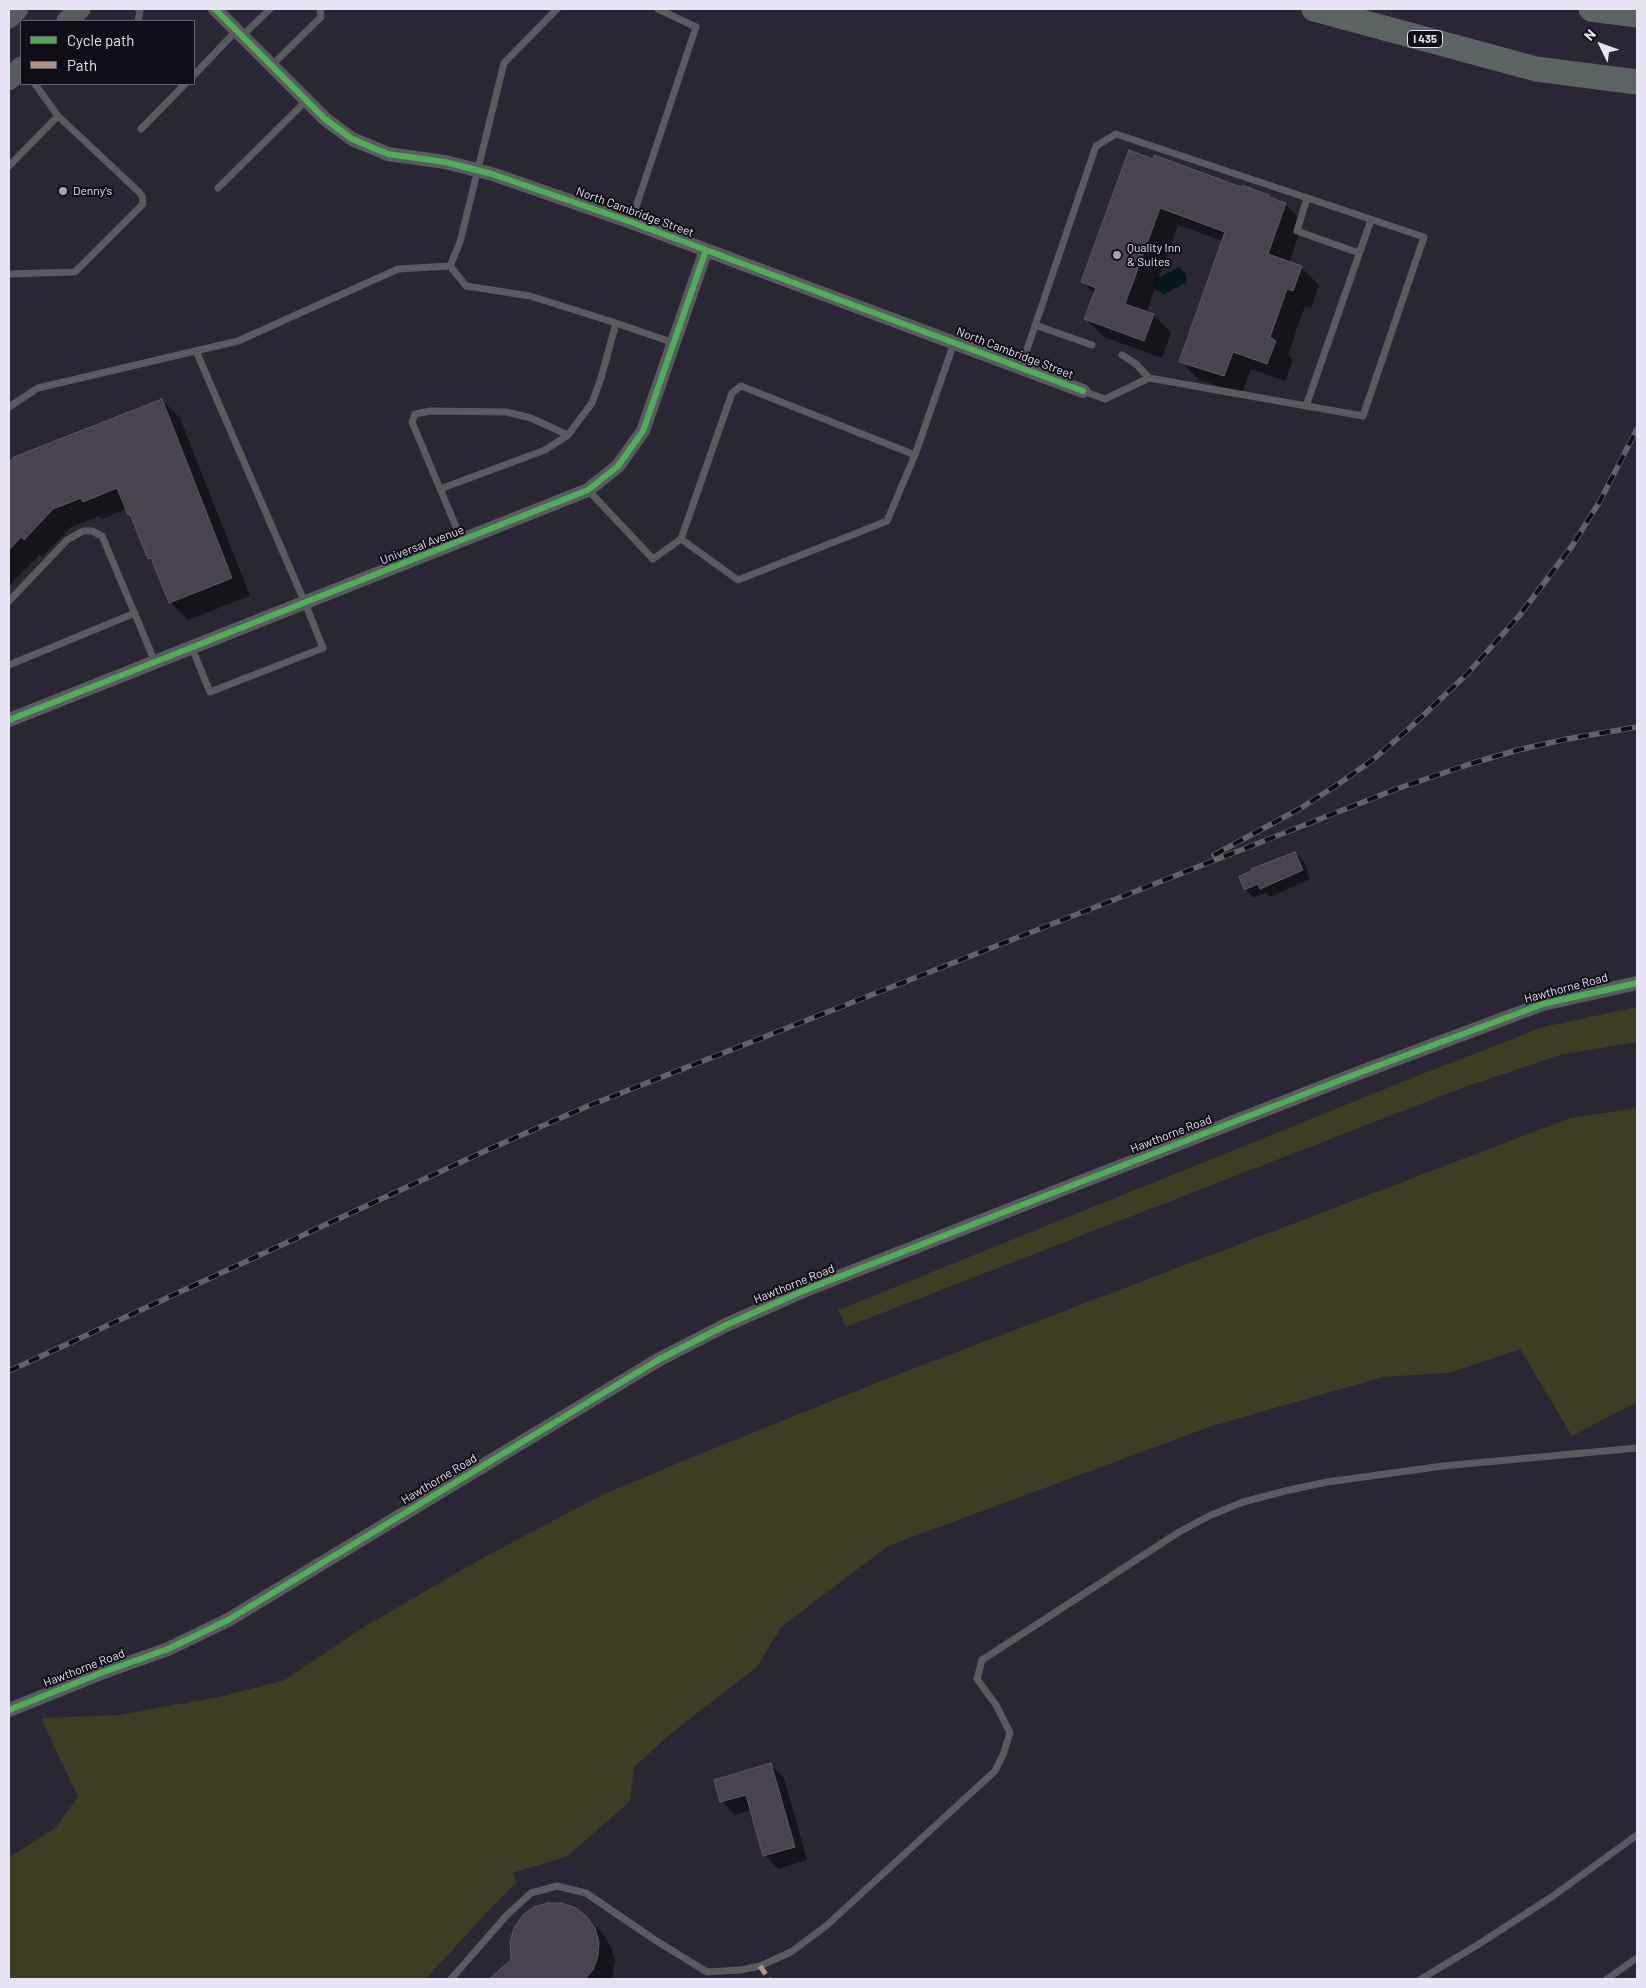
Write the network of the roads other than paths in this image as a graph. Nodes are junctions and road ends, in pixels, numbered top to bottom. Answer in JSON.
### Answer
{"nodes":[{"id":1,"x":18,"y":9,"type":"edge"},
{"id":2,"x":80,"y":9,"type":"edge"},
{"id":3,"x":215,"y":9,"type":"edge"},
{"id":4,"x":270,"y":9,"type":"edge"},
{"id":5,"x":320,"y":9,"type":"edge"},
{"id":6,"x":557,"y":9,"type":"edge"},
{"id":7,"x":658,"y":9,"type":"edge"},
{"id":8,"x":1314,"y":9,"type":"edge"},
{"id":9,"x":1591,"y":9,"type":"edge"},
{"id":10,"x":1637,"y":14,"type":"edge"},
{"id":11,"x":9,"y":18,"type":"edge"},
{"id":12,"x":69,"y":20,"type":"edge"},
{"id":13,"x":239,"y":33,"type":"junction"},
{"id":14,"x":272,"y":65,"type":"junction"},
{"id":15,"x":195,"y":74,"type":"edge"},
{"id":16,"x":1637,"y":82,"type":"edge"},
{"id":17,"x":36,"y":85,"type":"edge"},
{"id":18,"x":184,"y":85,"type":"edge"},
{"id":19,"x":307,"y":100,"type":"junction"},
{"id":20,"x":58,"y":116,"type":"junction"},
{"id":21,"x":141,"y":129,"type":"dead end"},
{"id":22,"x":9,"y":166,"type":"edge"},
{"id":23,"x":477,"y":170,"type":"junction"},
{"id":24,"x":218,"y":188,"type":"dead end"},
{"id":25,"x":1307,"y":198,"type":"junction"},
{"id":26,"x":1371,"y":220,"type":"junction"},
{"id":27,"x":631,"y":222,"type":"junction"},
{"id":28,"x":706,"y":250,"type":"junction"},
{"id":29,"x":1360,"y":253,"type":"junction"},
{"id":30,"x":450,"y":266,"type":"junction"},
{"id":31,"x":9,"y":274,"type":"edge"},
{"id":32,"x":616,"y":323,"type":"junction"},
{"id":33,"x":1035,"y":324,"type":"junction"},
{"id":34,"x":954,"y":342,"type":"junction"},
{"id":35,"x":674,"y":343,"type":"junction"},
{"id":36,"x":1092,"y":345,"type":"dead end"},
{"id":37,"x":196,"y":351,"type":"junction"},
{"id":38,"x":1122,"y":355,"type":"dead end"},
{"id":39,"x":1021,"y":367,"type":"junction"},
{"id":40,"x":1148,"y":378,"type":"junction"},
{"id":41,"x":1083,"y":391,"type":"joint"},
{"id":42,"x":1306,"y":406,"type":"junction"},
{"id":43,"x":9,"y":407,"type":"edge"},
{"id":44,"x":568,"y":434,"type":"junction"},
{"id":45,"x":915,"y":455,"type":"junction"},
{"id":46,"x":440,"y":489,"type":"junction"},
{"id":47,"x":588,"y":490,"type":"junction"},
{"id":48,"x":681,"y":539,"type":"junction"},
{"id":49,"x":462,"y":541,"type":"junction"},
{"id":50,"x":9,"y":600,"type":"edge"},
{"id":51,"x":305,"y":603,"type":"junction"},
{"id":52,"x":135,"y":613,"type":"junction"},
{"id":53,"x":192,"y":648,"type":"junction"},
{"id":54,"x":155,"y":662,"type":"junction"},
{"id":55,"x":9,"y":665,"type":"edge"},
{"id":56,"x":9,"y":720,"type":"edge"},
{"id":57,"x":1637,"y":983,"type":"edge"},
{"id":58,"x":1637,"y":1448,"type":"edge"},
{"id":59,"x":9,"y":1710,"type":"edge"},
{"id":60,"x":1637,"y":1835,"type":"edge"},
{"id":61,"x":1637,"y":1958,"type":"edge"},
{"id":62,"x":451,"y":1979,"type":"edge"},
{"id":63,"x":1421,"y":1979,"type":"edge"},
{"id":64,"x":1607,"y":1979,"type":"edge"}],
"edges":[{"from":1,"to":11,"type":"main road"},
{"from":2,"to":12,"type":"main road"},
{"from":3,"to":13,"type":"street","name":"North Cambridge Street"},
{"from":4,"to":13,"type":"lane"},
{"from":5,"to":14,"type":"lane"},
{"from":6,"to":23,"type":"lane"},
{"from":7,"to":27,"type":"lane"},
{"from":8,"to":16,"type":"highway","number":"I 435"},
{"from":9,"to":10,"type":"highway"},
{"from":13,"to":14,"type":"street","name":"North Cambridge Street"},
{"from":13,"to":15,"type":"lane"},
{"from":14,"to":19,"type":"street","name":"North Cambridge Street"},
{"from":17,"to":20,"type":"lane"},
{"from":18,"to":21,"type":"lane"},
{"from":19,"to":23,"type":"street","name":"North Cambridge Street"},
{"from":19,"to":24,"type":"lane"},
{"from":20,"to":22,"type":"lane"},
{"from":20,"to":31,"type":"lane"},
{"from":23,"to":27,"type":"street","name":"North Cambridge Street"},
{"from":23,"to":30,"type":"lane"},
{"from":25,"to":26,"type":"lane"},
{"from":25,"to":29,"type":"lane"},
{"from":25,"to":33,"type":"lane"},
{"from":26,"to":29,"type":"lane"},
{"from":26,"to":42,"type":"lane"},
{"from":27,"to":28,"type":"street","name":"North Cambridge Street"},
{"from":28,"to":34,"type":"street","name":"North Cambridge Street"},
{"from":28,"to":35,"type":"street","name":"Universal Avenue"},
{"from":29,"to":42,"type":"lane"},
{"from":30,"to":32,"type":"lane"},
{"from":30,"to":37,"type":"lane"},
{"from":32,"to":35,"type":"lane"},
{"from":32,"to":44,"type":"lane"},
{"from":33,"to":36,"type":"lane"},
{"from":33,"to":39,"type":"lane"},
{"from":34,"to":39,"type":"street","name":"North Cambridge Street"},
{"from":34,"to":45,"type":"lane"},
{"from":35,"to":47,"type":"street","name":"Universal Avenue"},
{"from":37,"to":43,"type":"lane"},
{"from":37,"to":51,"type":"lane"},
{"from":38,"to":40,"type":"lane"},
{"from":39,"to":41,"type":"street","name":"North Cambridge Street"},
{"from":40,"to":41,"type":"lane"},
{"from":40,"to":42,"type":"lane"},
{"from":44,"to":46,"type":"lane"},
{"from":44,"to":46,"type":"lane"},
{"from":45,"to":48,"type":"lane"},
{"from":45,"to":48,"type":"lane"},
{"from":46,"to":49,"type":"lane"},
{"from":47,"to":48,"type":"lane"},
{"from":47,"to":49,"type":"street","name":"Universal Avenue"},
{"from":49,"to":51,"type":"street","name":"Universal Avenue"},
{"from":50,"to":52,"type":"lane"},
{"from":51,"to":53,"type":"street","name":"Universal Avenue"},
{"from":51,"to":53,"type":"lane"},
{"from":52,"to":54,"type":"lane"},
{"from":52,"to":55,"type":"lane"},
{"from":53,"to":54,"type":"street","name":"Universal Avenue"},
{"from":54,"to":56,"type":"street","name":"Universal Avenue"},
{"from":57,"to":59,"type":"street","name":"Hawthorne Road"},
{"from":58,"to":62,"type":"lane"},
{"from":60,"to":63,"type":"lane"},
{"from":61,"to":64,"type":"lane"}]}
